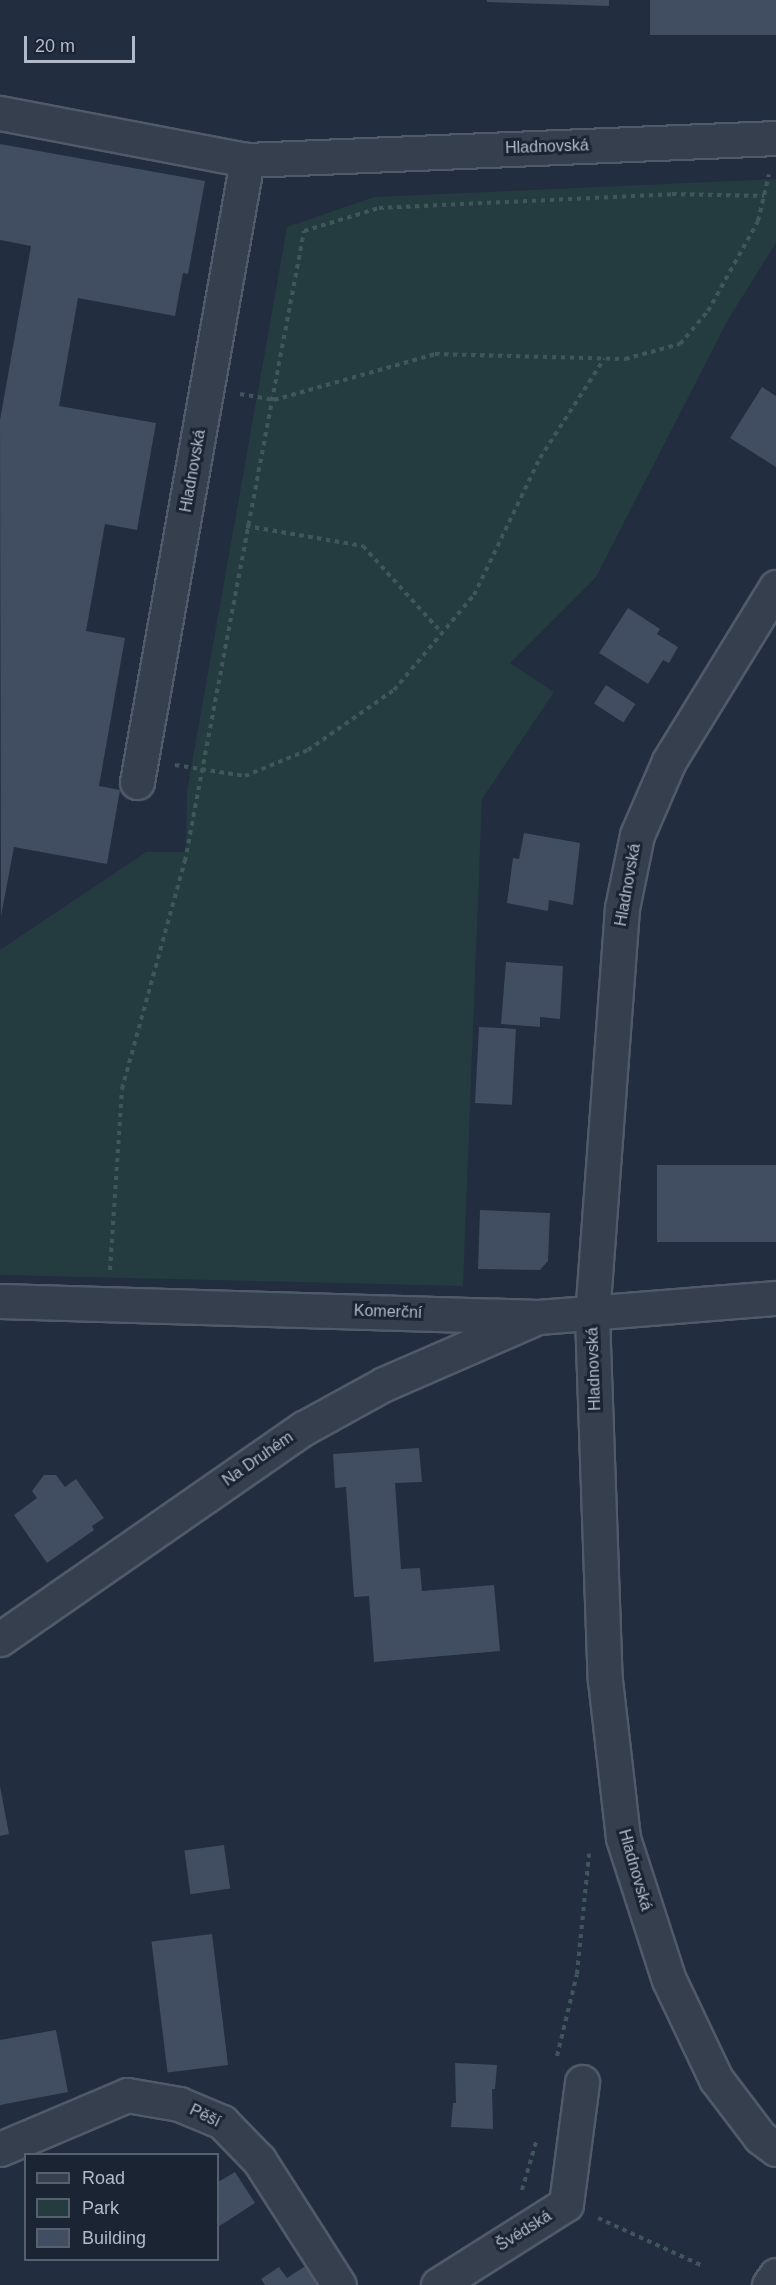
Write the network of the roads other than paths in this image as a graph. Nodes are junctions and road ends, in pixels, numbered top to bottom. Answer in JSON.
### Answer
{"nodes":[{"id":1,"x":0,"y":113,"type":"edge"},
{"id":2,"x":773,"y":152,"type":"edge"},
{"id":3,"x":247,"y":160,"type":"junction"},
{"id":4,"x":776,"y":587,"type":"edge"},
{"id":5,"x":139,"y":771,"type":"road end"},
{"id":6,"x":776,"y":1298,"type":"edge"},
{"id":7,"x":0,"y":1301,"type":"edge"},
{"id":8,"x":592,"y":1316,"type":"junction"},
{"id":9,"x":538,"y":1317,"type":"junction"},
{"id":10,"x":0,"y":1639,"type":"edge"},
{"id":11,"x":582,"y":2082,"type":"dead end"},
{"id":12,"x":0,"y":2149,"type":"edge"},
{"id":13,"x":776,"y":2149,"type":"edge"},
{"id":14,"x":776,"y":2275,"type":"edge"},
{"id":15,"x":339,"y":2285,"type":"edge"},
{"id":16,"x":438,"y":2285,"type":"edge"},
{"id":17,"x":769,"y":2285,"type":"edge"}],
"edges":[{"from":1,"to":3,"type":"street","name":"Hladnovská"},
{"from":2,"to":3,"type":"street","name":"Hladnovská"},
{"from":3,"to":5,"type":"street","name":"Hladnovská"},
{"from":4,"to":8,"type":"street","name":"Hladnovská"},
{"from":6,"to":8,"type":"street","name":"Komerční"},
{"from":7,"to":9,"type":"street","name":"Komerční"},
{"from":8,"to":9,"type":"street","name":"Komerční"},
{"from":8,"to":13,"type":"street","name":"Hladnovská"},
{"from":9,"to":10,"type":"street","name":"Na Druhém"},
{"from":11,"to":16,"type":"street","name":"Švédská"},
{"from":12,"to":15,"type":"street","name":"Pěší"},
{"from":14,"to":17,"type":"street"}]}
